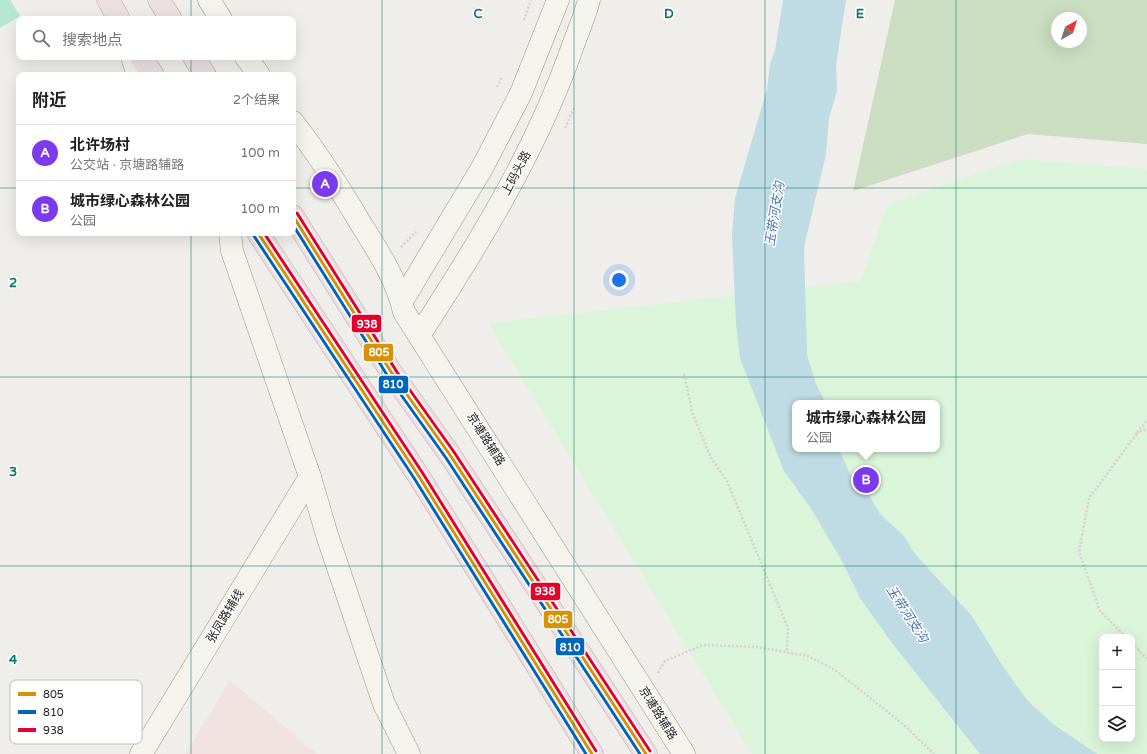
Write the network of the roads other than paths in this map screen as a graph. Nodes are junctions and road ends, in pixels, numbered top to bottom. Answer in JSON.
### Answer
{"nodes":[{"id":1,"x":108,"y":0,"type":"edge"},
{"id":2,"x":159,"y":0,"type":"edge"},
{"id":3,"x":209,"y":0,"type":"edge"},
{"id":4,"x":558,"y":0,"type":"edge"},
{"id":5,"x":589,"y":0,"type":"edge"},
{"id":6,"x":117,"y":16,"type":"edge"},
{"id":7,"x":169,"y":16,"type":"edge"},
{"id":8,"x":220,"y":16,"type":"edge"},
{"id":9,"x":133,"y":60,"type":"edge"},
{"id":10,"x":143,"y":60,"type":"edge"},
{"id":11,"x":196,"y":60,"type":"edge"},
{"id":12,"x":248,"y":60,"type":"edge"},
{"id":13,"x":137,"y":72,"type":"edge"},
{"id":14,"x":151,"y":72,"type":"edge"},
{"id":15,"x":203,"y":72,"type":"edge"},
{"id":16,"x":257,"y":72,"type":"edge"},
{"id":17,"x":296,"y":126,"type":"edge"},
{"id":18,"x":296,"y":221,"type":"edge"},
{"id":19,"x":260,"y":236,"type":"edge"},
{"id":20,"x":228,"y":239,"type":"edge"},
{"id":21,"x":402,"y":301,"type":"junction"},
{"id":22,"x":420,"y":334,"type":"junction"},
{"id":23,"x":310,"y":478,"type":"junction"},
{"id":24,"x":141,"y":754,"type":"edge"},
{"id":25,"x":409,"y":754,"type":"edge"},
{"id":26,"x":592,"y":754,"type":"edge"},
{"id":27,"x":646,"y":754,"type":"edge"},
{"id":28,"x":684,"y":754,"type":"edge"}],
"edges":[{"from":1,"to":6,"type":"highway"},
{"from":2,"to":7,"type":"highway"},
{"from":3,"to":8,"type":"street"},
{"from":4,"to":21,"type":"street"},
{"from":5,"to":22,"type":"street","name":"上码头路"},
{"from":9,"to":13,"type":"street"},
{"from":10,"to":14,"type":"highway"},
{"from":11,"to":15,"type":"highway"},
{"from":12,"to":16,"type":"street"},
{"from":17,"to":21,"type":"street","name":"京塘路辅路"},
{"from":18,"to":27,"type":"highway"},
{"from":19,"to":26,"type":"highway"},
{"from":20,"to":23,"type":"street"},
{"from":21,"to":22,"type":"street","name":"京塘路辅路"},
{"from":22,"to":28,"type":"street","name":"京塘路辅路"},
{"from":23,"to":24,"type":"street","name":"张凤路辅线"},
{"from":23,"to":25,"type":"street"}]}
